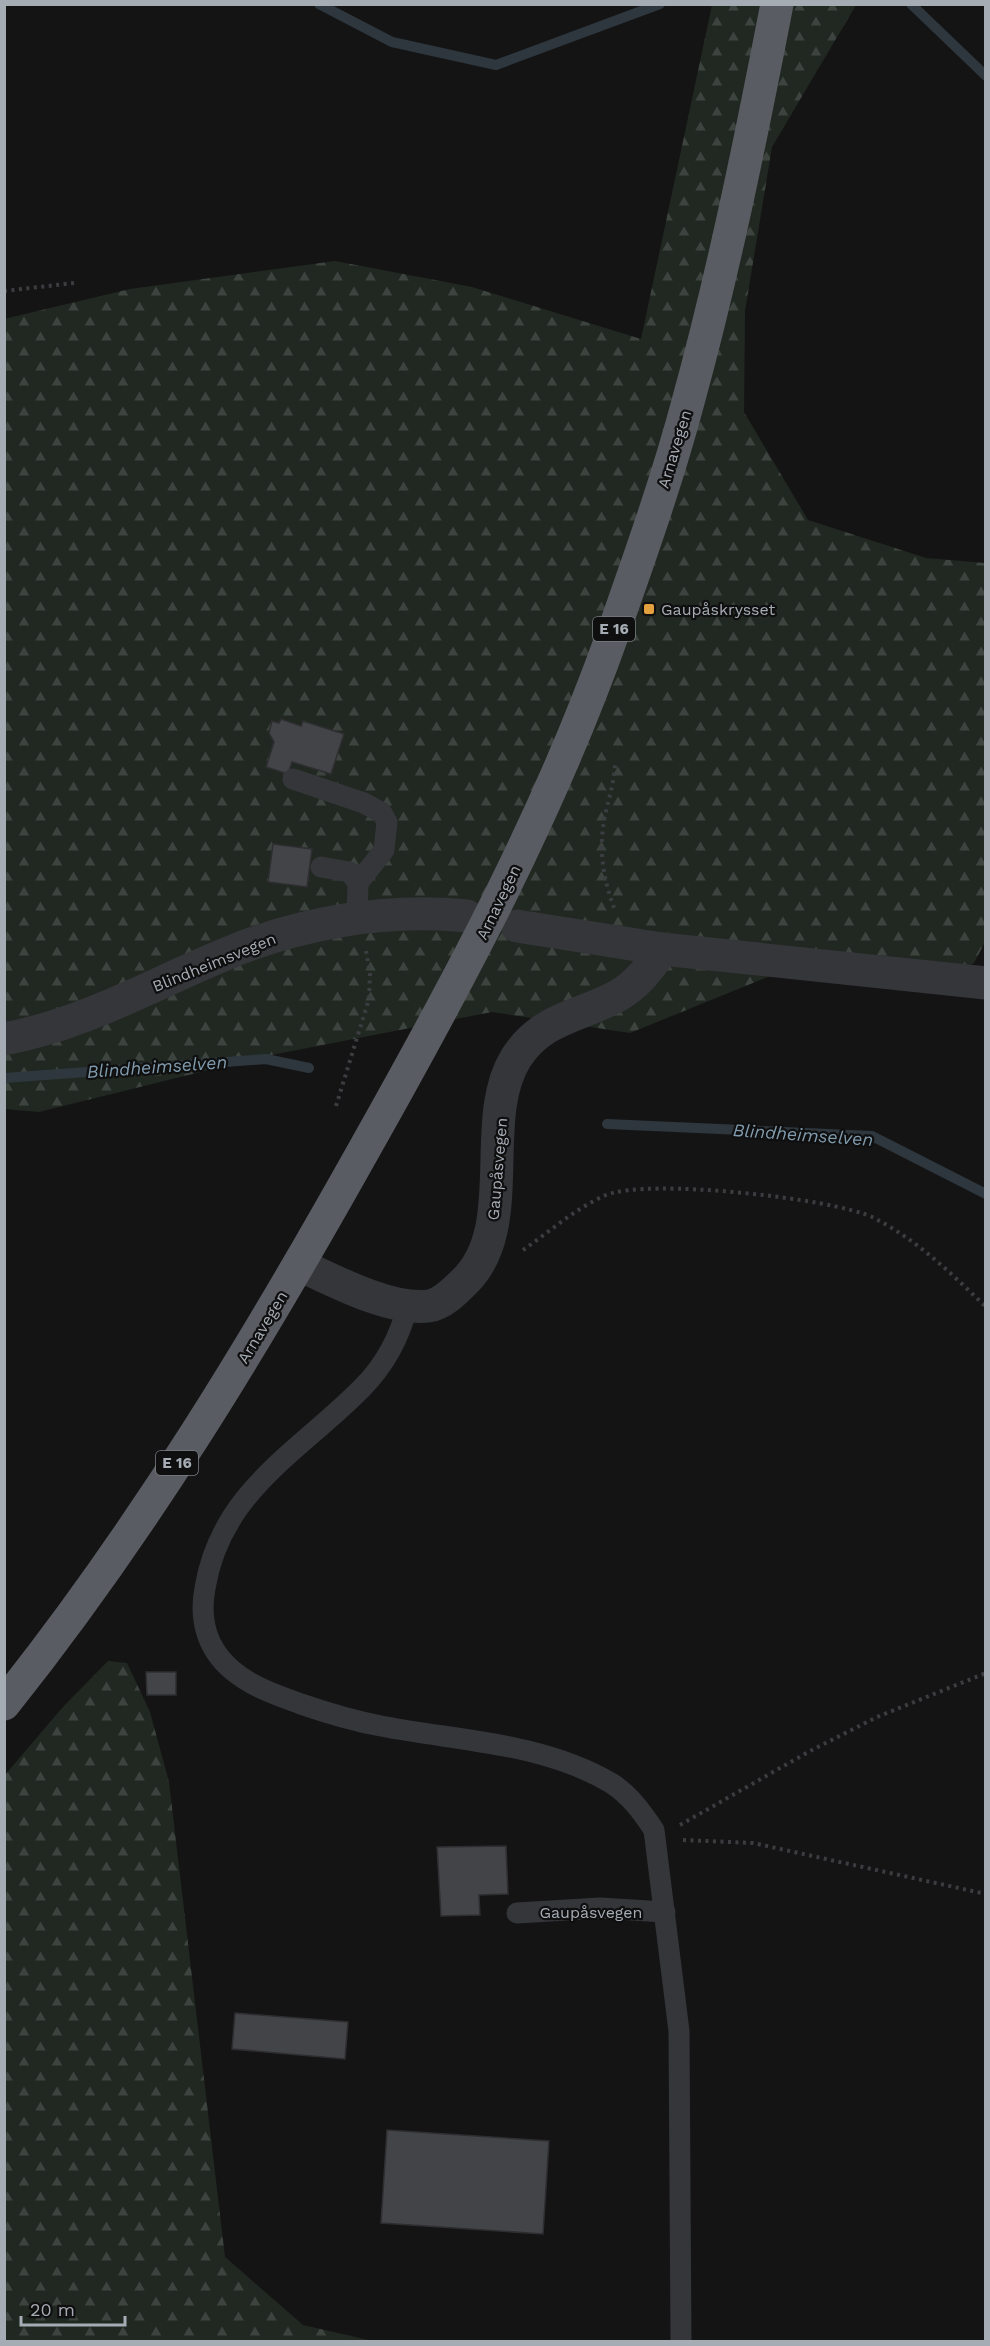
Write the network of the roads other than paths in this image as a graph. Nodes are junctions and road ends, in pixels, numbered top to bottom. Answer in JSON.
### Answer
{"nodes":[{"id":1,"x":777,"y":4,"type":"edge"},
{"id":2,"x":292,"y":780,"type":"dead end"},
{"id":3,"x":321,"y":867,"type":"dead end"},
{"id":4,"x":358,"y":883,"type":"junction"},
{"id":5,"x":467,"y":915,"type":"dead end"},
{"id":6,"x":357,"y":919,"type":"junction"},
{"id":7,"x":517,"y":926,"type":"dead end"},
{"id":8,"x":649,"y":947,"type":"junction"},
{"id":9,"x":986,"y":983,"type":"edge"},
{"id":10,"x":4,"y":1039,"type":"edge"},
{"id":11,"x":300,"y":1265,"type":"junction"},
{"id":12,"x":408,"y":1305,"type":"junction"},
{"id":13,"x":4,"y":1704,"type":"edge"},
{"id":14,"x":517,"y":1912,"type":"dead end"},
{"id":15,"x":666,"y":1912,"type":"junction"},
{"id":16,"x":681,"y":2342,"type":"edge"}],
"edges":[{"from":1,"to":11,"type":"highway","name":"Arnavegen","number":"E 16"},
{"from":2,"to":4,"type":"lane"},
{"from":3,"to":4,"type":"lane"},
{"from":4,"to":6,"type":"lane"},
{"from":5,"to":6,"type":"street","name":"Blindheimsvegen"},
{"from":6,"to":10,"type":"street","name":"Blindheimsvegen"},
{"from":7,"to":8,"type":"street"},
{"from":8,"to":9,"type":"street"},
{"from":8,"to":12,"type":"street","name":"Gaupåsvegen"},
{"from":11,"to":12,"type":"street","name":"Gaupåsvegen"},
{"from":11,"to":13,"type":"highway","name":"Arnavegen","number":"E 16"},
{"from":12,"to":15,"type":"lane"},
{"from":14,"to":15,"type":"lane","name":"Gaupåsvegen"},
{"from":15,"to":16,"type":"lane"}]}
